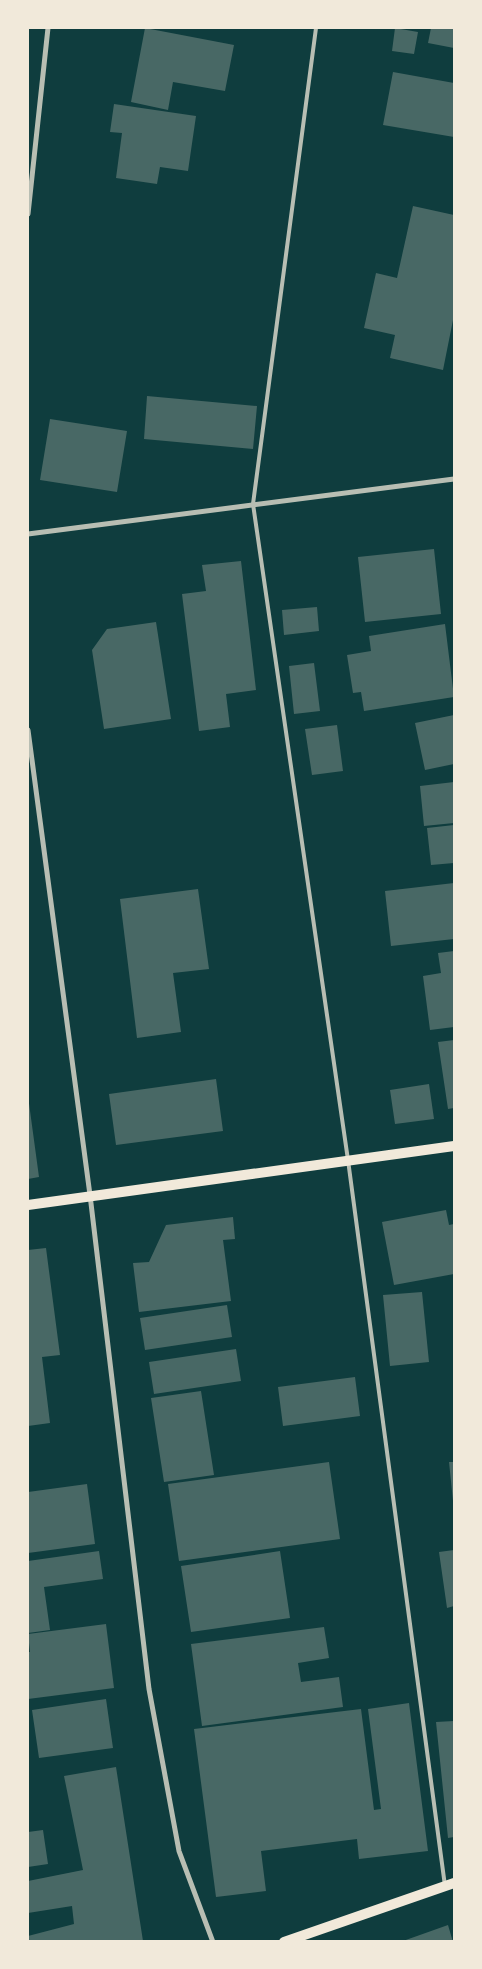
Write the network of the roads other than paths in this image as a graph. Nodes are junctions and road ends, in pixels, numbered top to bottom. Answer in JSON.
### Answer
{"nodes":[{"id":1,"x":48,"y":28,"type":"edge"},
{"id":2,"x":316,"y":28,"type":"edge"},
{"id":3,"x":28,"y":214,"type":"edge"},
{"id":4,"x":454,"y":479,"type":"edge"},
{"id":5,"x":253,"y":504,"type":"junction"},
{"id":6,"x":28,"y":534,"type":"edge"},
{"id":7,"x":28,"y":730,"type":"edge"},
{"id":8,"x":454,"y":1146,"type":"edge"},
{"id":9,"x":348,"y":1160,"type":"junction"},
{"id":10,"x":90,"y":1195,"type":"junction"},
{"id":11,"x":28,"y":1204,"type":"edge"},
{"id":12,"x":450,"y":1884,"type":"edge"},
{"id":13,"x":213,"y":1942,"type":"edge"},
{"id":14,"x":284,"y":1942,"type":"edge"}],
"edges":[{"from":1,"to":3,"type":"street"},
{"from":2,"to":5,"type":"lane"},
{"from":4,"to":5,"type":"street"},
{"from":5,"to":6,"type":"street"},
{"from":5,"to":9,"type":"lane"},
{"from":7,"to":10,"type":"street"},
{"from":8,"to":9,"type":"main road"},
{"from":9,"to":10,"type":"main road"},
{"from":9,"to":12,"type":"lane"},
{"from":10,"to":11,"type":"main road"},
{"from":10,"to":13,"type":"street"},
{"from":12,"to":14,"type":"main road"}]}
